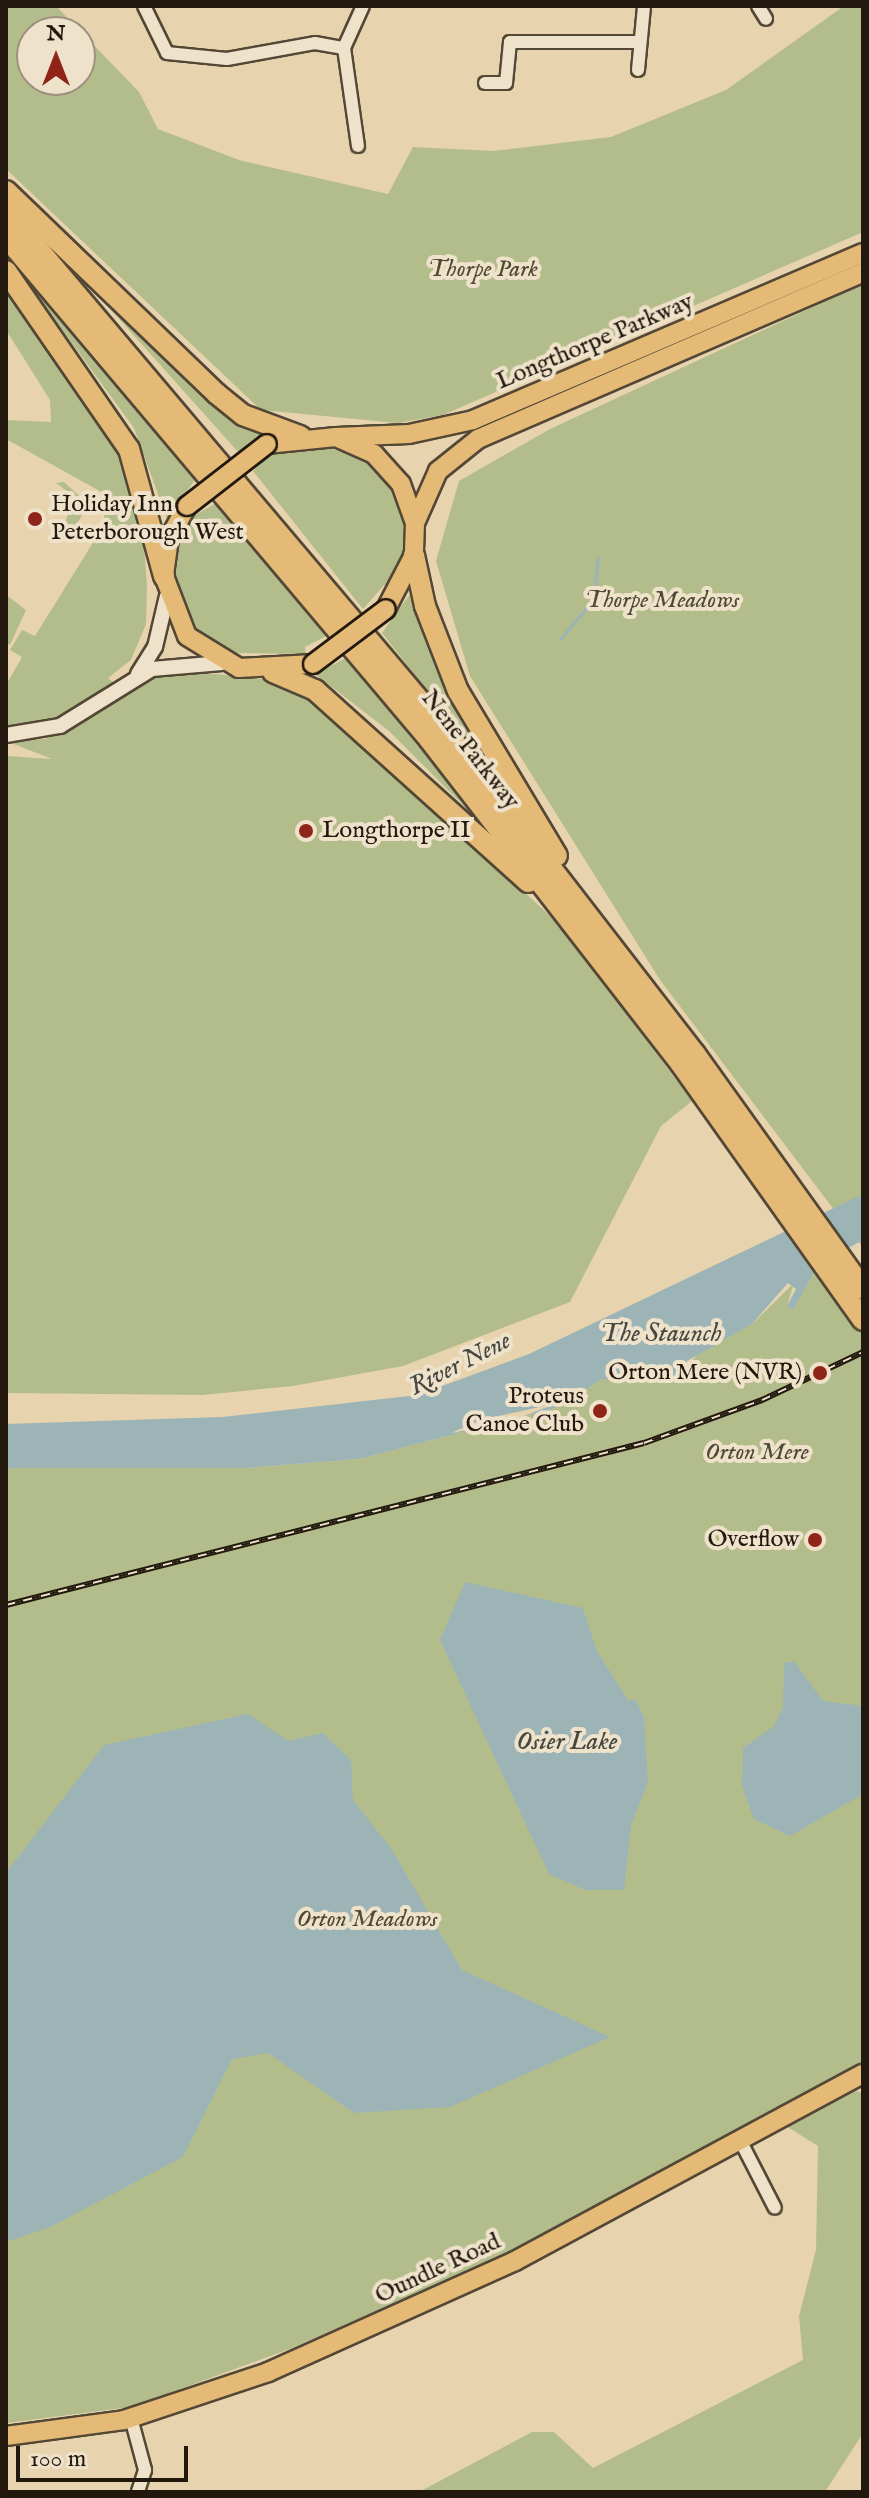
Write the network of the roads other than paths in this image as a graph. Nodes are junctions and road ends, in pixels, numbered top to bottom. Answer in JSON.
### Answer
{"nodes":[{"id":1,"x":144,"y":6,"type":"edge"},
{"id":2,"x":363,"y":6,"type":"edge"},
{"id":3,"x":644,"y":6,"type":"edge"},
{"id":4,"x":758,"y":6,"type":"edge"},
{"id":5,"x":766,"y":19,"type":"dead end"},
{"id":6,"x":639,"y":42,"type":"junction"},
{"id":7,"x":344,"y":48,"type":"junction"},
{"id":8,"x":638,"y":70,"type":"dead end"},
{"id":9,"x":485,"y":83,"type":"dead end"},
{"id":10,"x":358,"y":146,"type":"dead end"},
{"id":11,"x":6,"y":191,"type":"edge"},
{"id":12,"x":6,"y":211,"type":"edge"},
{"id":13,"x":6,"y":237,"type":"edge"},
{"id":14,"x":863,"y":253,"type":"edge"},
{"id":15,"x":6,"y":271,"type":"edge"},
{"id":16,"x":863,"y":272,"type":"edge"},
{"id":17,"x":300,"y":436,"type":"junction"},
{"id":18,"x":336,"y":437,"type":"junction"},
{"id":19,"x":415,"y":523,"type":"junction"},
{"id":20,"x":414,"y":555,"type":"junction"},
{"id":21,"x":165,"y":586,"type":"junction"},
{"id":22,"x":222,"y":663,"type":"junction"},
{"id":23,"x":273,"y":672,"type":"junction"},
{"id":24,"x":135,"y":677,"type":"junction"},
{"id":25,"x":6,"y":735,"type":"edge"},
{"id":26,"x":583,"y":921,"type":"junction"},
{"id":27,"x":688,"y":1059,"type":"junction"},
{"id":28,"x":863,"y":1289,"type":"edge"},
{"id":29,"x":863,"y":1320,"type":"edge"},
{"id":30,"x":863,"y":2074,"type":"edge"},
{"id":31,"x":740,"y":2140,"type":"junction"},
{"id":32,"x":775,"y":2208,"type":"dead end"},
{"id":33,"x":131,"y":2418,"type":"junction"},
{"id":34,"x":6,"y":2436,"type":"edge"},
{"id":35,"x":138,"y":2492,"type":"edge"}],
"edges":[{"from":1,"to":7,"type":"street"},
{"from":2,"to":7,"type":"street"},
{"from":3,"to":6,"type":"street"},
{"from":4,"to":5,"type":"street"},
{"from":6,"to":8,"type":"street"},
{"from":6,"to":9,"type":"street"},
{"from":7,"to":10,"type":"street"},
{"from":11,"to":17,"type":"highway"},
{"from":12,"to":26,"type":"highway","name":"Nene Parkway"},
{"from":13,"to":26,"type":"highway","name":"Nene Parkway"},
{"from":14,"to":18,"type":"main road","name":"Longthorpe Parkway"},
{"from":15,"to":21,"type":"highway"},
{"from":16,"to":19,"type":"main road","name":"Longthorpe Parkway"},
{"from":17,"to":18,"type":"main road"},
{"from":17,"to":21,"type":"main road","bridge":true},
{"from":18,"to":19,"type":"main road"},
{"from":19,"to":20,"type":"main road"},
{"from":20,"to":23,"type":"main road","bridge":true},
{"from":20,"to":26,"type":"highway"},
{"from":21,"to":22,"type":"main road"},
{"from":21,"to":24,"type":"street"},
{"from":22,"to":23,"type":"main road"},
{"from":22,"to":24,"type":"street"},
{"from":23,"to":26,"type":"highway"},
{"from":24,"to":25,"type":"street"},
{"from":26,"to":27,"type":"highway","name":"Nene Parkway"},
{"from":27,"to":28,"type":"highway","name":"Nene Parkway"},
{"from":27,"to":29,"type":"highway","name":"Nene Parkway"},
{"from":30,"to":31,"type":"main road","name":"Oundle Road"},
{"from":31,"to":32,"type":"street"},
{"from":31,"to":33,"type":"main road","name":"Oundle Road"},
{"from":33,"to":34,"type":"main road","name":"Oundle Road"},
{"from":33,"to":35,"type":"street"}]}
